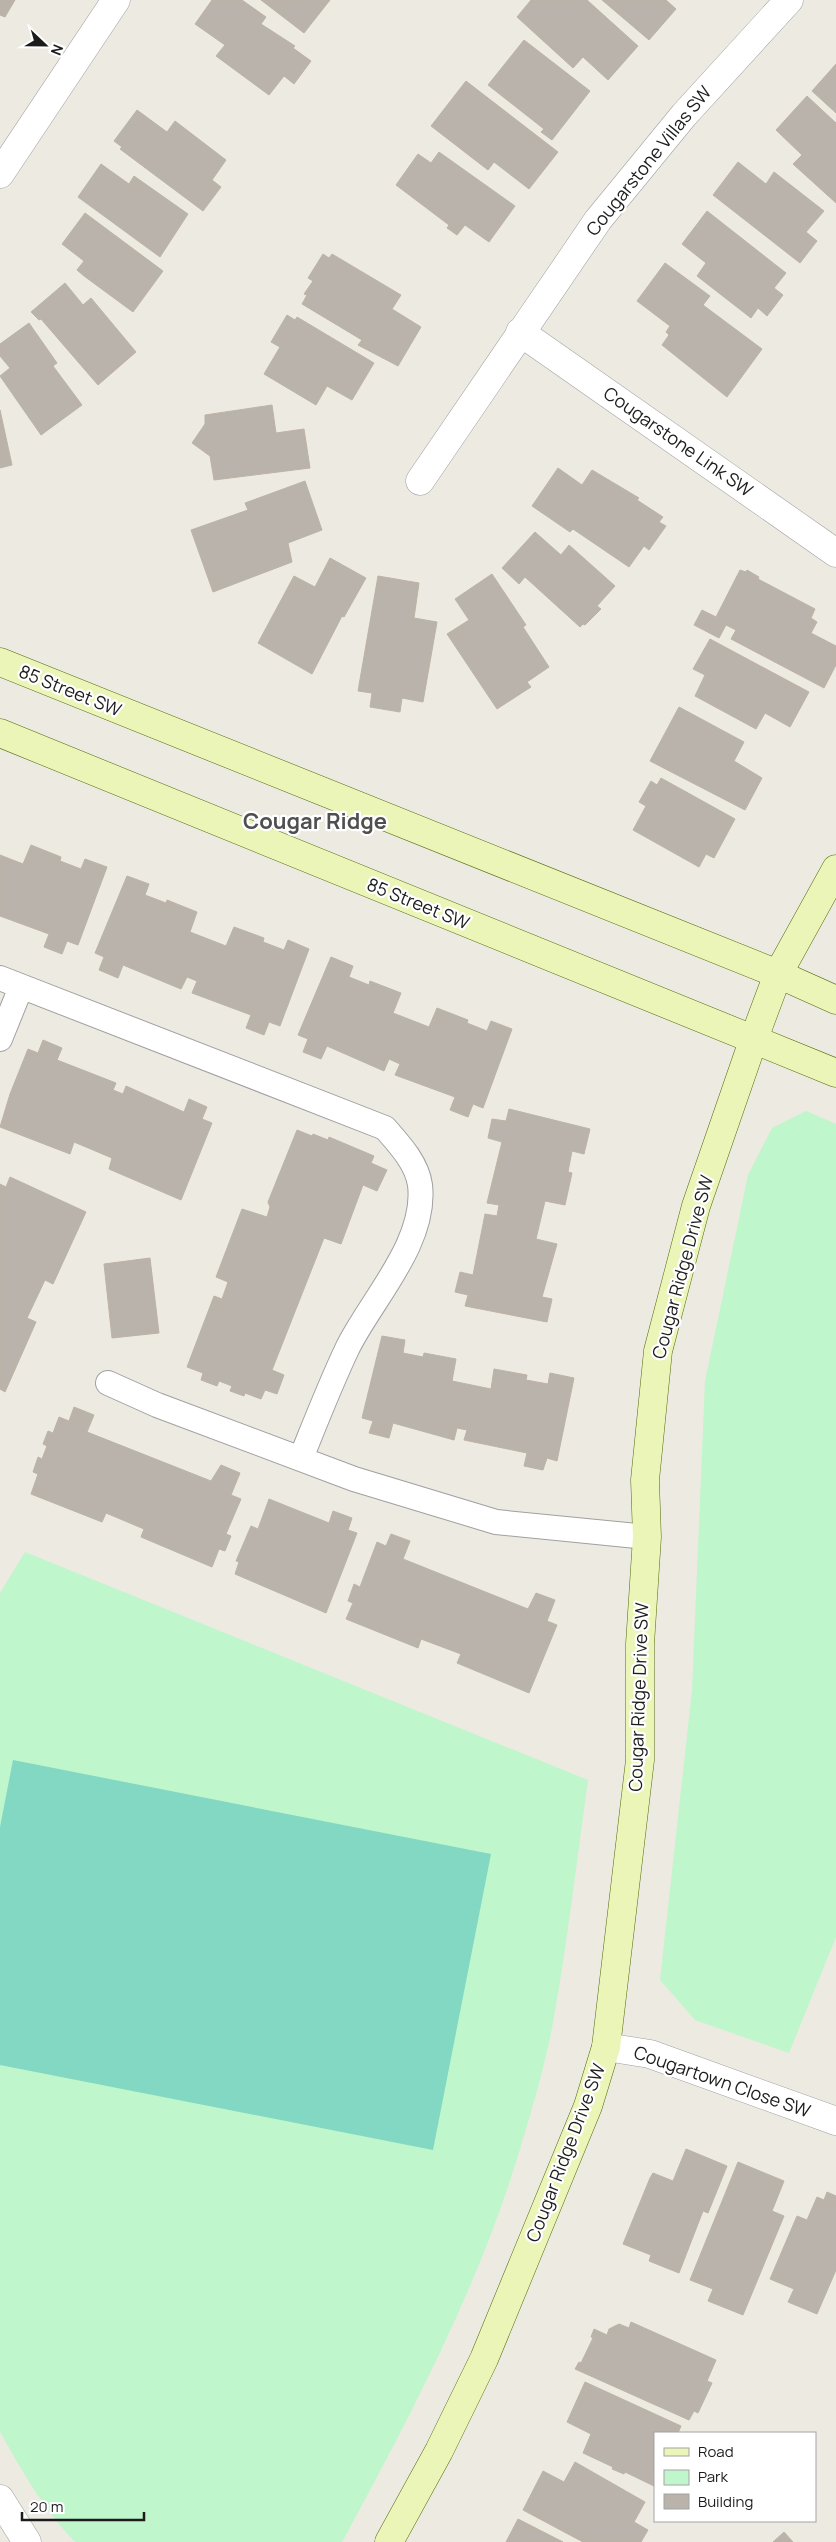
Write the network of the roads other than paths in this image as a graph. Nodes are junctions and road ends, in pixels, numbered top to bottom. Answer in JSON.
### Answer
{"nodes":[{"id":1,"x":116,"y":0,"type":"edge"},
{"id":2,"x":789,"y":0,"type":"edge"},
{"id":3,"x":0,"y":174,"type":"edge"},
{"id":4,"x":520,"y":332,"type":"junction"},
{"id":5,"x":420,"y":481,"type":"dead end"},
{"id":6,"x":836,"y":553,"type":"edge"},
{"id":7,"x":0,"y":662,"type":"edge"},
{"id":8,"x":0,"y":733,"type":"edge"},
{"id":9,"x":836,"y":869,"type":"edge"},
{"id":10,"x":778,"y":974,"type":"junction"},
{"id":11,"x":10,"y":982,"type":"edge"},
{"id":12,"x":836,"y":1000,"type":"edge"},
{"id":13,"x":0,"y":1039,"type":"edge"},
{"id":14,"x":753,"y":1041,"type":"junction"},
{"id":15,"x":836,"y":1073,"type":"edge"},
{"id":16,"x":108,"y":1383,"type":"dead end"},
{"id":17,"x":301,"y":1458,"type":"junction"},
{"id":18,"x":647,"y":1537,"type":"junction"},
{"id":19,"x":606,"y":2047,"type":"junction"},
{"id":20,"x":836,"y":2121,"type":"edge"},
{"id":21,"x":0,"y":2499,"type":"edge"},
{"id":22,"x":27,"y":2542,"type":"edge"},
{"id":23,"x":389,"y":2542,"type":"edge"}],
"edges":[{"from":1,"to":3,"type":"street"},
{"from":2,"to":4,"type":"street","name":"Cougarstone Villas SW"},
{"from":4,"to":5,"type":"street","name":"Cougarstone Villas SW"},
{"from":4,"to":6,"type":"street","name":"Cougarstone Link SW"},
{"from":7,"to":10,"type":"street","name":"85 Street SW"},
{"from":8,"to":14,"type":"street","name":"85 Street SW"},
{"from":9,"to":10,"type":"street","name":"Cougar Ridge Drive SW"},
{"from":10,"to":12,"type":"street","name":"85 Street SW"},
{"from":10,"to":14,"type":"street","name":"Cougar Ridge Drive SW"},
{"from":11,"to":13,"type":"lane"},
{"from":11,"to":17,"type":"lane"},
{"from":14,"to":15,"type":"street","name":"85 Street SW"},
{"from":14,"to":18,"type":"street","name":"Cougar Ridge Drive SW"},
{"from":16,"to":17,"type":"lane"},
{"from":17,"to":18,"type":"lane"},
{"from":18,"to":19,"type":"street","name":"Cougar Ridge Drive SW"},
{"from":19,"to":20,"type":"street","name":"Cougartown Close SW"},
{"from":19,"to":23,"type":"street","name":"Cougar Ridge Drive SW"},
{"from":21,"to":22,"type":"street"}]}
